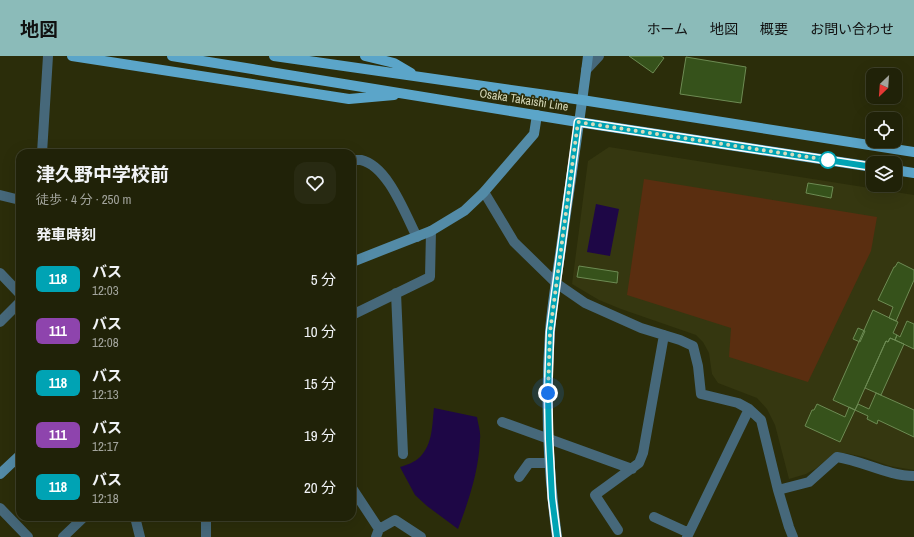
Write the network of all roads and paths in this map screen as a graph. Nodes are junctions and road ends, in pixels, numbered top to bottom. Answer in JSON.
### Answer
{"nodes":[{"id":1,"x":48,"y":56,"type":"edge"},
{"id":2,"x":72,"y":56,"type":"edge"},
{"id":3,"x":172,"y":56,"type":"edge"},
{"id":4,"x":274,"y":56,"type":"edge"},
{"id":5,"x":365,"y":56,"type":"edge"},
{"id":6,"x":588,"y":56,"type":"edge"},
{"id":7,"x":599,"y":56,"type":"edge"},
{"id":8,"x":586,"y":70,"type":"junction"},
{"id":9,"x":415,"y":76,"type":"junction"},
{"id":10,"x":410,"y":94,"type":"junction"},
{"id":11,"x":582,"y":100,"type":"junction"},
{"id":12,"x":538,"y":115,"type":"junction"},
{"id":13,"x":578,"y":122,"type":"junction"},
{"id":14,"x":42,"y":149,"type":"edge"},
{"id":15,"x":914,"y":152,"type":"edge"},
{"id":16,"x":356,"y":160,"type":"edge"},
{"id":17,"x":866,"y":166,"type":"edge"},
{"id":18,"x":902,"y":171,"type":"edge"},
{"id":19,"x":914,"y":173,"type":"edge"},
{"id":20,"x":484,"y":192,"type":"junction"},
{"id":21,"x":0,"y":194,"type":"edge"},
{"id":22,"x":16,"y":199,"type":"edge"},
{"id":23,"x":431,"y":231,"type":"junction"},
{"id":24,"x":417,"y":237,"type":"junction"},
{"id":25,"x":356,"y":260,"type":"edge"},
{"id":26,"x":0,"y":273,"type":"edge"},
{"id":27,"x":556,"y":283,"type":"junction"},
{"id":28,"x":16,"y":290,"type":"edge"},
{"id":29,"x":396,"y":294,"type":"junction"},
{"id":30,"x":16,"y":306,"type":"edge"},
{"id":31,"x":356,"y":313,"type":"edge"},
{"id":32,"x":0,"y":322,"type":"edge"},
{"id":33,"x":664,"y":335,"type":"junction"},
{"id":34,"x":749,"y":408,"type":"junction"},
{"id":35,"x":502,"y":422,"type":"dead end"},
{"id":36,"x":549,"y":439,"type":"junction"},
{"id":37,"x":403,"y":454,"type":"dead end"},
{"id":38,"x":16,"y":459,"type":"edge"},
{"id":39,"x":550,"y":463,"type":"junction"},
{"id":40,"x":632,"y":468,"type":"junction"},
{"id":41,"x":0,"y":474,"type":"edge"},
{"id":42,"x":914,"y":476,"type":"edge"},
{"id":43,"x":519,"y":477,"type":"dead end"},
{"id":44,"x":778,"y":490,"type":"junction"},
{"id":45,"x":356,"y":495,"type":"edge"},
{"id":46,"x":0,"y":508,"type":"edge"},
{"id":47,"x":654,"y":517,"type":"dead end"},
{"id":48,"x":80,"y":521,"type":"edge"},
{"id":49,"x":136,"y":521,"type":"edge"},
{"id":50,"x":206,"y":521,"type":"edge"},
{"id":51,"x":618,"y":530,"type":"dead end"},
{"id":52,"x":377,"y":533,"type":"edge"},
{"id":53,"x":688,"y":535,"type":"edge"},
{"id":54,"x":28,"y":537,"type":"edge"},
{"id":55,"x":63,"y":537,"type":"edge"},
{"id":56,"x":140,"y":537,"type":"edge"},
{"id":57,"x":206,"y":537,"type":"edge"},
{"id":58,"x":422,"y":537,"type":"edge"},
{"id":59,"x":557,"y":537,"type":"edge"},
{"id":60,"x":793,"y":537,"type":"edge"}],
"edges":[{"from":1,"to":14,"type":"street"},
{"from":2,"to":10,"type":"main road"},
{"from":3,"to":10,"type":"main road","name":"Osaka Takaishi Line"},
{"from":4,"to":9,"type":"main road","name":"Osaka Takaishi Line"},
{"from":5,"to":9,"type":"main road"},
{"from":6,"to":8,"type":"street"},
{"from":7,"to":8,"type":"street"},
{"from":8,"to":11,"type":"street"},
{"from":9,"to":11,"type":"main road","name":"Osaka Takaishi Line"},
{"from":10,"to":12,"type":"main road","name":"Osaka Takaishi Line"},
{"from":11,"to":13,"type":"street"},
{"from":11,"to":15,"type":"main road","name":"Osaka Takaishi Line"},
{"from":12,"to":13,"type":"main road","name":"Osaka Takaishi Line"},
{"from":12,"to":20,"type":"street"},
{"from":13,"to":17,"type":"main road","name":"Osaka Takaishi Line"},
{"from":13,"to":27,"type":"street"},
{"from":16,"to":24,"type":"street"},
{"from":18,"to":19,"type":"main road"},
{"from":20,"to":23,"type":"street"},
{"from":20,"to":27,"type":"street"},
{"from":21,"to":22,"type":"street"},
{"from":23,"to":24,"type":"street"},
{"from":23,"to":29,"type":"street"},
{"from":24,"to":25,"type":"street"},
{"from":26,"to":28,"type":"street"},
{"from":27,"to":33,"type":"street"},
{"from":27,"to":36,"type":"street"},
{"from":29,"to":31,"type":"street"},
{"from":29,"to":37,"type":"street"},
{"from":30,"to":32,"type":"street"},
{"from":33,"to":34,"type":"street"},
{"from":33,"to":40,"type":"street"},
{"from":34,"to":44,"type":"street"},
{"from":34,"to":53,"type":"street"},
{"from":35,"to":36,"type":"street"},
{"from":36,"to":39,"type":"street"},
{"from":36,"to":40,"type":"street"},
{"from":38,"to":41,"type":"street"},
{"from":39,"to":43,"type":"street"},
{"from":39,"to":59,"type":"street"},
{"from":40,"to":51,"type":"street"},
{"from":42,"to":44,"type":"street"},
{"from":44,"to":60,"type":"street"},
{"from":45,"to":52,"type":"street"},
{"from":46,"to":54,"type":"street"},
{"from":47,"to":53,"type":"street"},
{"from":48,"to":55,"type":"street"},
{"from":49,"to":56,"type":"street"},
{"from":50,"to":57,"type":"street"},
{"from":52,"to":58,"type":"street"}]}
